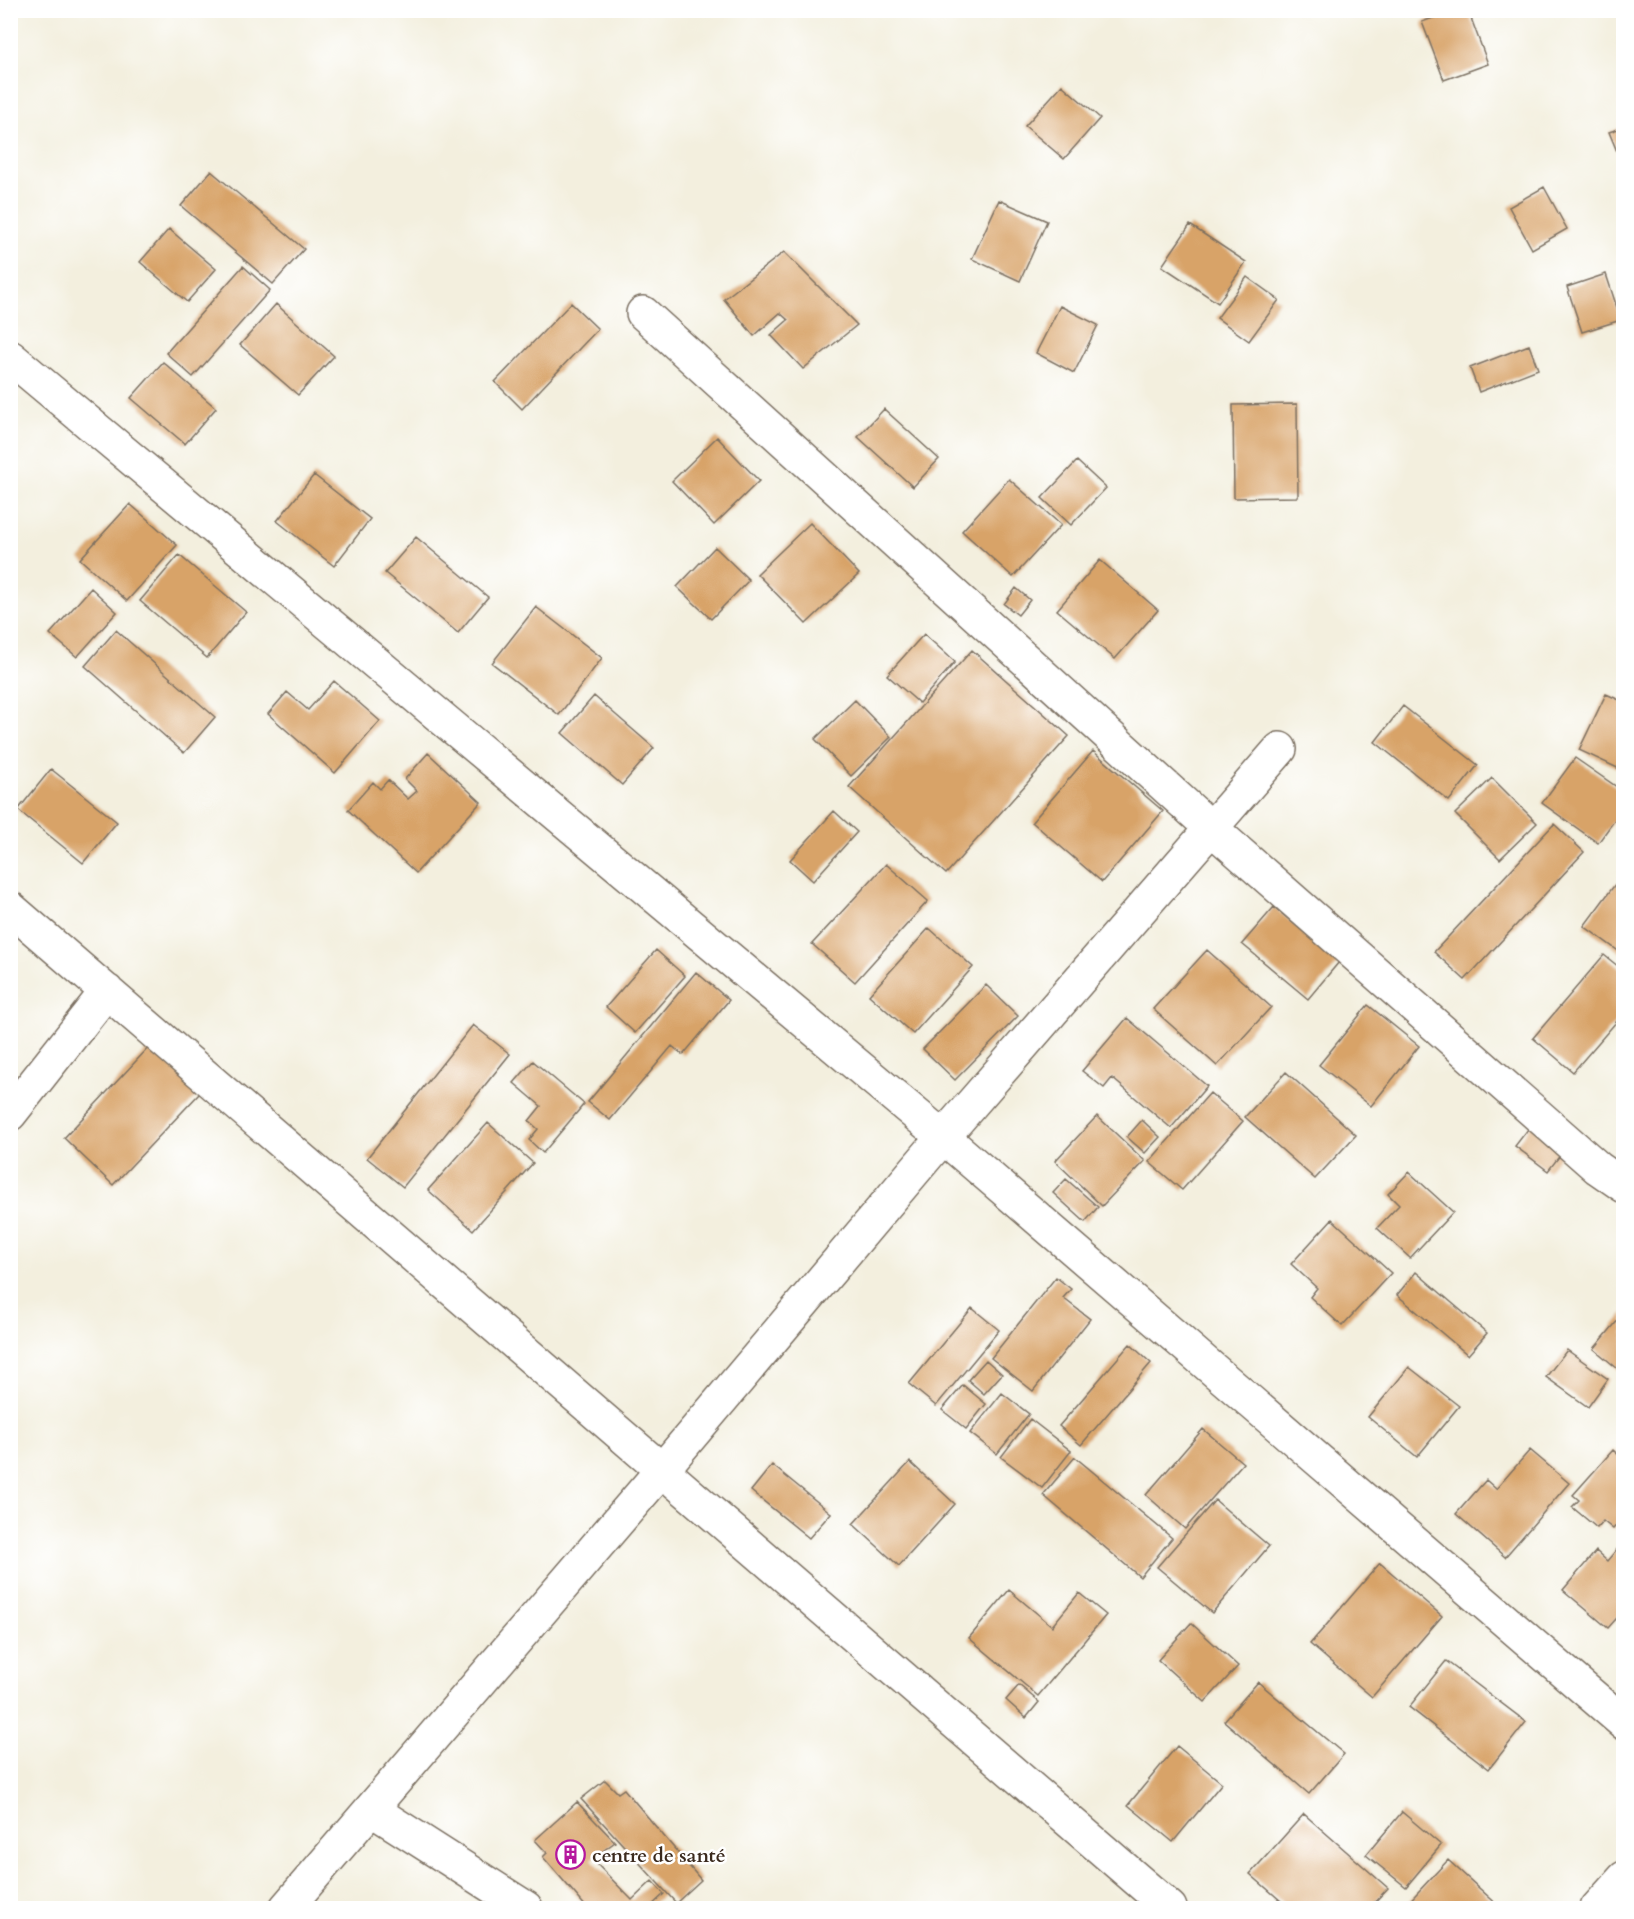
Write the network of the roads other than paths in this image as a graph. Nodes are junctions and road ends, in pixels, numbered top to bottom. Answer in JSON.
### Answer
{"nodes":[{"id":1,"x":643,"y":313,"type":"dead end"},
{"id":2,"x":10,"y":357,"type":"edge"},
{"id":3,"x":1281,"y":749,"type":"dead end"},
{"id":4,"x":1211,"y":828,"type":"junction"},
{"id":5,"x":10,"y":908,"type":"edge"},
{"id":6,"x":107,"y":991,"type":"junction"},
{"id":7,"x":10,"y":1114,"type":"edge"},
{"id":8,"x":943,"y":1137,"type":"junction"},
{"id":9,"x":1623,"y":1186,"type":"edge"},
{"id":10,"x":662,"y":1470,"type":"junction"},
{"id":11,"x":1623,"y":1723,"type":"edge"},
{"id":12,"x":371,"y":1809,"type":"junction"},
{"id":13,"x":1623,"y":1878,"type":"edge"},
{"id":14,"x":286,"y":1908,"type":"edge"},
{"id":15,"x":526,"y":1908,"type":"edge"},
{"id":16,"x":1170,"y":1908,"type":"edge"},
{"id":17,"x":1597,"y":1908,"type":"edge"}],
"edges":[{"from":1,"to":4,"type":"street"},
{"from":2,"to":8,"type":"street"},
{"from":3,"to":4,"type":"street"},
{"from":4,"to":8,"type":"street"},
{"from":4,"to":9,"type":"street"},
{"from":5,"to":6,"type":"street"},
{"from":6,"to":7,"type":"street"},
{"from":6,"to":10,"type":"street"},
{"from":8,"to":10,"type":"street"},
{"from":8,"to":11,"type":"street"},
{"from":10,"to":12,"type":"street"},
{"from":10,"to":16,"type":"street"},
{"from":12,"to":14,"type":"street"},
{"from":12,"to":15,"type":"street"},
{"from":13,"to":17,"type":"street"}]}
